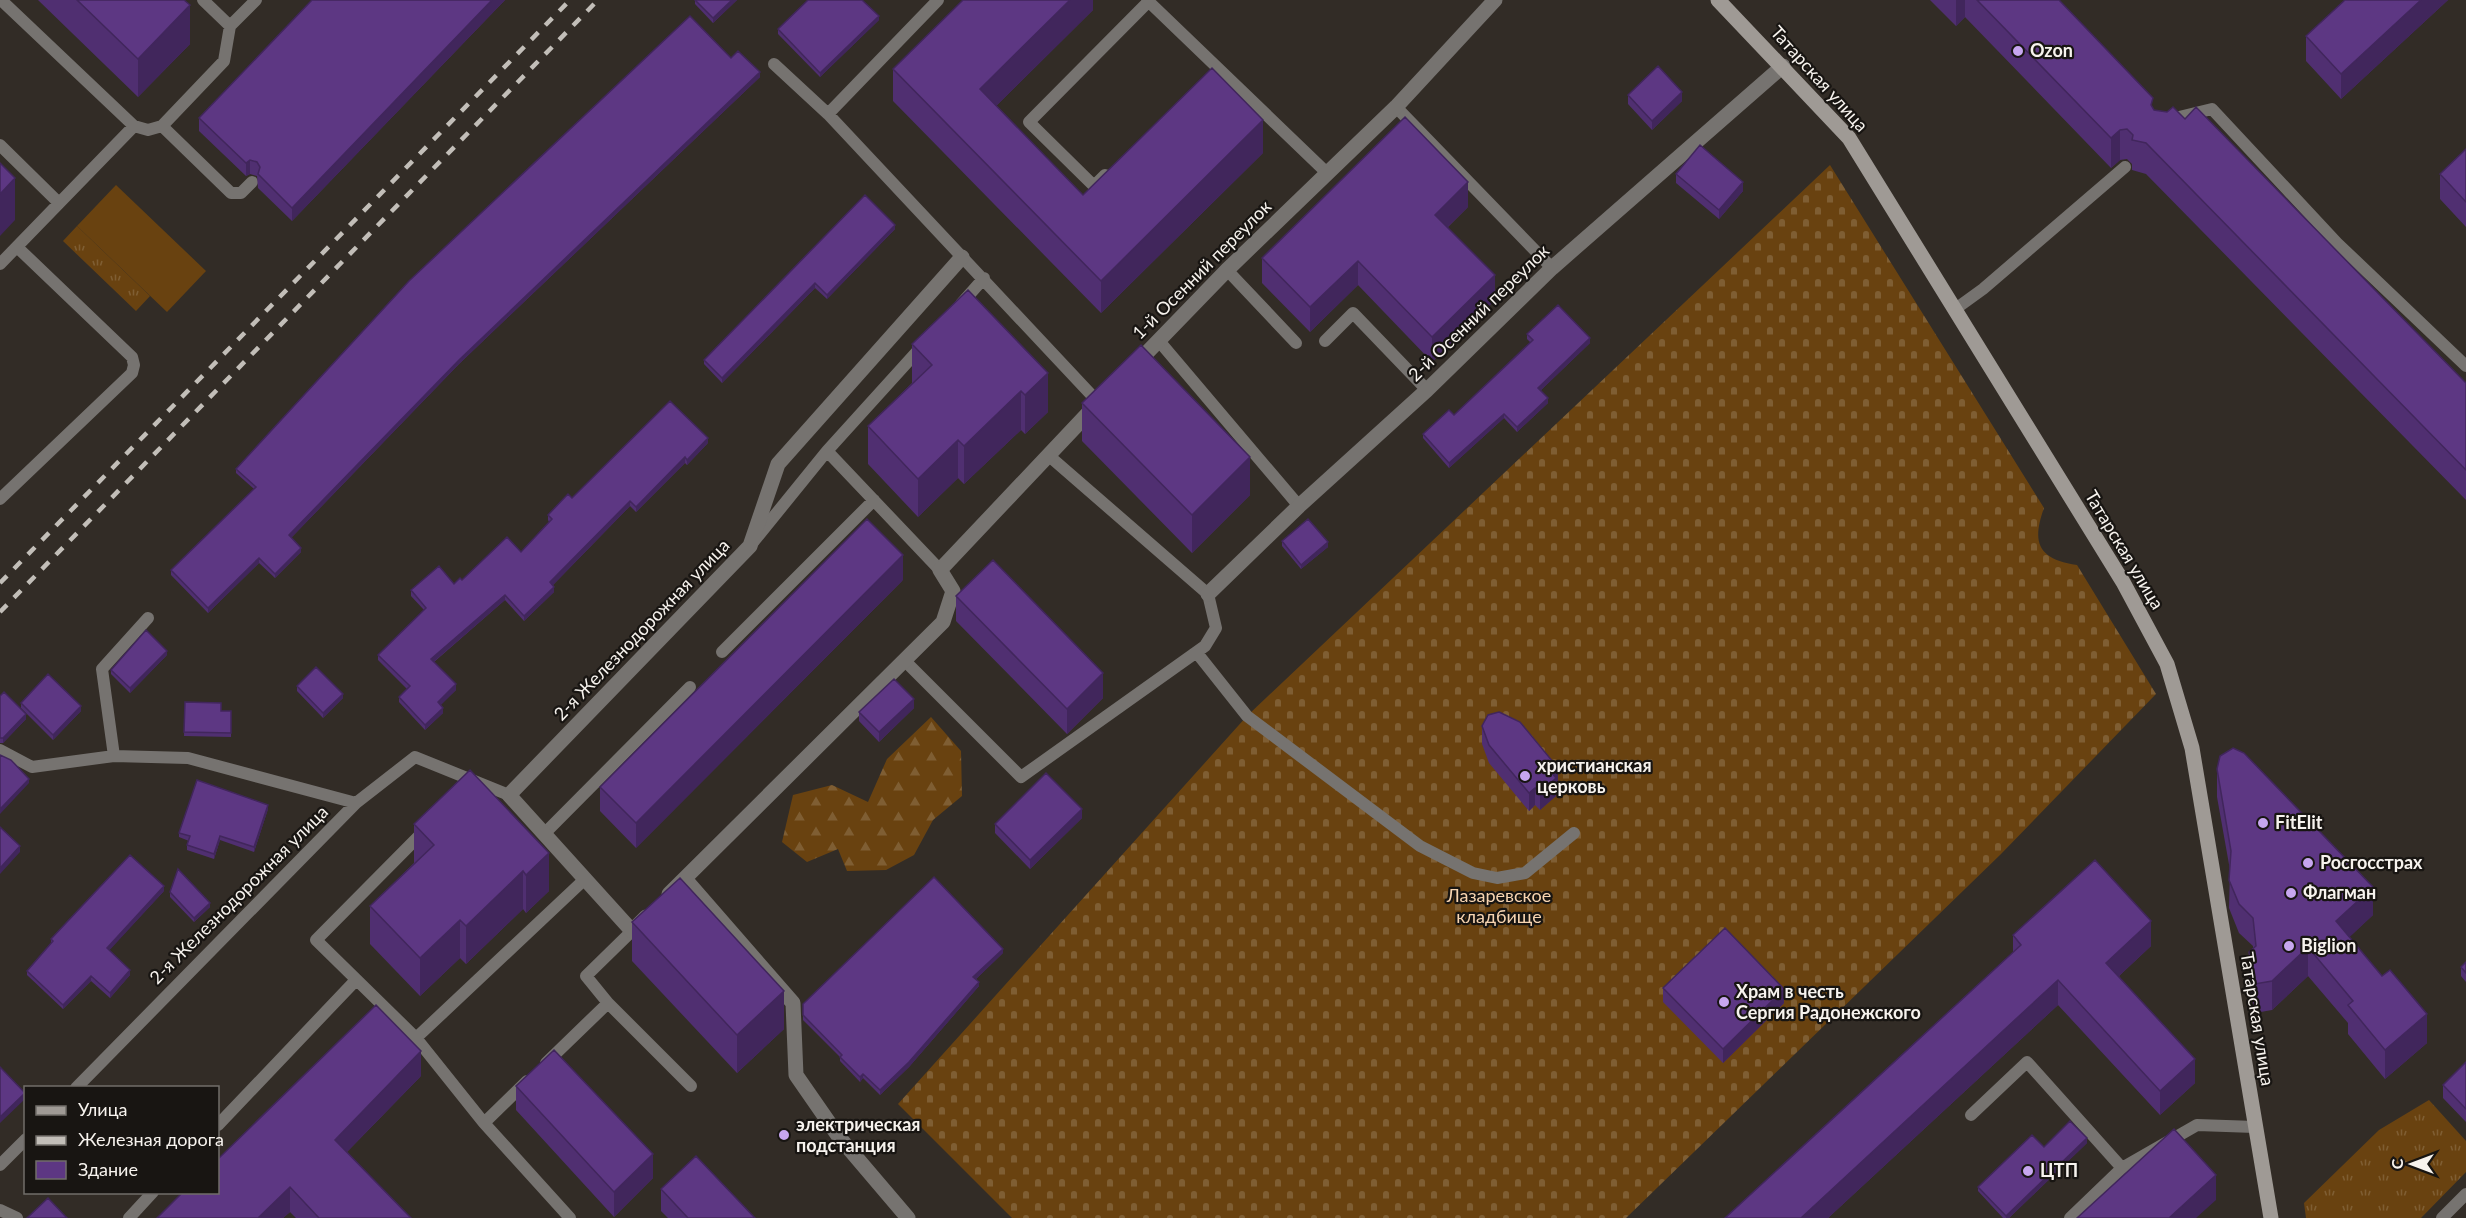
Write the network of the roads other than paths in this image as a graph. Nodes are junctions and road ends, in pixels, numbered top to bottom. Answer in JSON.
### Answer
{"nodes":[{"id":1,"x":1,"y":0,"type":"edge"},
{"id":2,"x":203,"y":0,"type":"edge"},
{"id":3,"x":256,"y":0,"type":"edge"},
{"id":4,"x":938,"y":0,"type":"edge"},
{"id":5,"x":1495,"y":0,"type":"edge"},
{"id":6,"x":1718,"y":0,"type":"edge"},
{"id":7,"x":1148,"y":1,"type":"edge"},
{"id":8,"x":230,"y":26,"type":"junction"},
{"id":9,"x":774,"y":64,"type":"dead end"},
{"id":10,"x":1783,"y":66,"type":"junction"},
{"id":11,"x":1396,"y":107,"type":"junction"},
{"id":12,"x":828,"y":114,"type":"junction"},
{"id":13,"x":134,"y":126,"type":"junction"},
{"id":14,"x":162,"y":126,"type":"junction"},
{"id":15,"x":2159,"y":134,"type":"edge"},
{"id":16,"x":0,"y":145,"type":"edge"},
{"id":17,"x":1118,"y":162,"type":"edge"},
{"id":18,"x":2125,"y":167,"type":"edge"},
{"id":19,"x":1327,"y":173,"type":"junction"},
{"id":20,"x":252,"y":182,"type":"edge"},
{"id":21,"x":59,"y":203,"type":"junction"},
{"id":22,"x":17,"y":247,"type":"junction"},
{"id":23,"x":962,"y":257,"type":"junction"},
{"id":24,"x":0,"y":264,"type":"edge"},
{"id":25,"x":1552,"y":268,"type":"junction"},
{"id":26,"x":1227,"y":270,"type":"junction"},
{"id":27,"x":984,"y":278,"type":"junction"},
{"id":28,"x":1954,"y":310,"type":"junction"},
{"id":29,"x":953,"y":312,"type":"edge"},
{"id":30,"x":929,"y":338,"type":"edge"},
{"id":31,"x":1159,"y":341,"type":"junction"},
{"id":32,"x":1325,"y":341,"type":"dead end"},
{"id":33,"x":1296,"y":343,"type":"dead end"},
{"id":34,"x":2466,"y":366,"type":"edge"},
{"id":35,"x":1121,"y":379,"type":"edge"},
{"id":36,"x":1427,"y":390,"type":"junction"},
{"id":37,"x":1102,"y":398,"type":"joint"},
{"id":38,"x":827,"y":451,"type":"junction"},
{"id":39,"x":1048,"y":455,"type":"junction"},
{"id":40,"x":0,"y":499,"type":"edge"},
{"id":41,"x":874,"y":500,"type":"junction"},
{"id":42,"x":1299,"y":506,"type":"junction"},
{"id":43,"x":750,"y":546,"type":"junction"},
{"id":44,"x":940,"y":570,"type":"junction"},
{"id":45,"x":1208,"y":594,"type":"junction"},
{"id":46,"x":147,"y":618,"type":"dead end"},
{"id":47,"x":722,"y":652,"type":"dead end"},
{"id":48,"x":1197,"y":653,"type":"junction"},
{"id":49,"x":904,"y":660,"type":"junction"},
{"id":50,"x":690,"y":687,"type":"dead end"},
{"id":51,"x":0,"y":750,"type":"edge"},
{"id":52,"x":114,"y":756,"type":"junction"},
{"id":53,"x":509,"y":795,"type":"junction"},
{"id":54,"x":356,"y":803,"type":"junction"},
{"id":55,"x":1574,"y":833,"type":"dead end"},
{"id":56,"x":421,"y":834,"type":"edge"},
{"id":57,"x":544,"y":834,"type":"junction"},
{"id":58,"x":585,"y":879,"type":"junction"},
{"id":59,"x":685,"y":879,"type":"junction"},
{"id":60,"x":632,"y":931,"type":"junction"},
{"id":61,"x":356,"y":980,"type":"junction"},
{"id":62,"x":608,"y":1003,"type":"junction"},
{"id":63,"x":416,"y":1038,"type":"junction"},
{"id":64,"x":78,"y":1086,"type":"edge"},
{"id":65,"x":691,"y":1086,"type":"dead end"},
{"id":66,"x":1971,"y":1115,"type":"dead end"},
{"id":67,"x":484,"y":1123,"type":"junction"},
{"id":68,"x":219,"y":1124,"type":"edge"},
{"id":69,"x":2255,"y":1127,"type":"junction"},
{"id":70,"x":24,"y":1141,"type":"edge"},
{"id":71,"x":0,"y":1165,"type":"edge"},
{"id":72,"x":2122,"y":1168,"type":"junction"},
{"id":73,"x":151,"y":1194,"type":"edge"},
{"id":74,"x":2466,"y":1194,"type":"edge"},
{"id":75,"x":0,"y":1210,"type":"edge"},
{"id":76,"x":17,"y":1218,"type":"edge"},
{"id":77,"x":129,"y":1218,"type":"edge"},
{"id":78,"x":570,"y":1218,"type":"edge"},
{"id":79,"x":908,"y":1218,"type":"edge"},
{"id":80,"x":2070,"y":1218,"type":"edge"},
{"id":81,"x":2271,"y":1218,"type":"edge"},
{"id":82,"x":2442,"y":1218,"type":"edge"}],
"edges":[{"from":1,"to":13,"type":"lane"},
{"from":2,"to":8,"type":"lane"},
{"from":3,"to":8,"type":"lane"},
{"from":4,"to":12,"type":"lane"},
{"from":5,"to":11,"type":"street","name":"1-й Осенний переулок"},
{"from":6,"to":10,"type":"street","name":"Татарская улица"},
{"from":7,"to":17,"type":"lane"},
{"from":7,"to":19,"type":"lane"},
{"from":8,"to":14,"type":"lane"},
{"from":9,"to":12,"type":"lane"},
{"from":10,"to":25,"type":"street","name":"2-й Осенний переулок"},
{"from":10,"to":28,"type":"street","name":"Татарская улица"},
{"from":11,"to":19,"type":"street","name":"1-й Осенний переулок"},
{"from":11,"to":25,"type":"lane"},
{"from":12,"to":23,"type":"lane"},
{"from":13,"to":14,"type":"lane"},
{"from":13,"to":21,"type":"lane"},
{"from":14,"to":20,"type":"lane"},
{"from":15,"to":34,"type":"lane"},
{"from":16,"to":21,"type":"lane"},
{"from":18,"to":28,"type":"lane"},
{"from":19,"to":26,"type":"street","name":"1-й Осенний переулок"},
{"from":21,"to":22,"type":"lane"},
{"from":22,"to":24,"type":"lane"},
{"from":22,"to":40,"type":"lane"},
{"from":23,"to":27,"type":"lane"},
{"from":23,"to":43,"type":"street","name":"2-я Железнодорожная улица"},
{"from":25,"to":36,"type":"street","name":"2-й Осенний переулок"},
{"from":26,"to":31,"type":"street","name":"1-й Осенний переулок"},
{"from":26,"to":33,"type":"lane"},
{"from":27,"to":29,"type":"lane"},
{"from":27,"to":37,"type":"lane"},
{"from":28,"to":69,"type":"street","name":"Татарская улица"},
{"from":30,"to":38,"type":"lane"},
{"from":31,"to":35,"type":"street","name":"1-й Осенний переулок"},
{"from":31,"to":42,"type":"lane"},
{"from":32,"to":36,"type":"lane"},
{"from":36,"to":42,"type":"street","name":"2-й Осенний переулок"},
{"from":37,"to":39,"type":"street"},
{"from":38,"to":41,"type":"lane"},
{"from":38,"to":43,"type":"lane"},
{"from":39,"to":44,"type":"street"},
{"from":39,"to":45,"type":"lane"},
{"from":41,"to":44,"type":"lane"},
{"from":41,"to":47,"type":"lane"},
{"from":42,"to":45,"type":"street","name":"2-й Осенний переулок"},
{"from":43,"to":53,"type":"street","name":"2-я Железнодорожная улица"},
{"from":44,"to":49,"type":"street"},
{"from":45,"to":48,"type":"lane"},
{"from":46,"to":52,"type":"lane"},
{"from":48,"to":49,"type":"lane"},
{"from":48,"to":55,"type":"lane"},
{"from":49,"to":59,"type":"street"},
{"from":50,"to":57,"type":"lane"},
{"from":51,"to":52,"type":"lane"},
{"from":52,"to":54,"type":"lane"},
{"from":53,"to":54,"type":"lane","name":"2-я Железнодорожная улица"},
{"from":53,"to":57,"type":"street","name":"2-я Железнодорожная улица"},
{"from":54,"to":64,"type":"lane","name":"2-я Железнодорожная улица"},
{"from":56,"to":61,"type":"lane"},
{"from":57,"to":58,"type":"street","name":"2-я Железнодорожная улица"},
{"from":58,"to":60,"type":"street","name":"2-я Железнодорожная улица"},
{"from":58,"to":63,"type":"lane"},
{"from":59,"to":60,"type":"street"},
{"from":59,"to":79,"type":"street"},
{"from":60,"to":62,"type":"lane"},
{"from":61,"to":63,"type":"lane"},
{"from":61,"to":68,"type":"lane"},
{"from":62,"to":65,"type":"lane"},
{"from":62,"to":67,"type":"lane"},
{"from":63,"to":67,"type":"lane"},
{"from":66,"to":72,"type":"lane"},
{"from":67,"to":78,"type":"lane"},
{"from":69,"to":72,"type":"lane"},
{"from":69,"to":81,"type":"street","name":"Татарская улица"},
{"from":70,"to":71,"type":"lane"},
{"from":72,"to":80,"type":"lane"},
{"from":73,"to":77,"type":"lane"},
{"from":74,"to":82,"type":"lane"},
{"from":75,"to":76,"type":"lane"}]}
